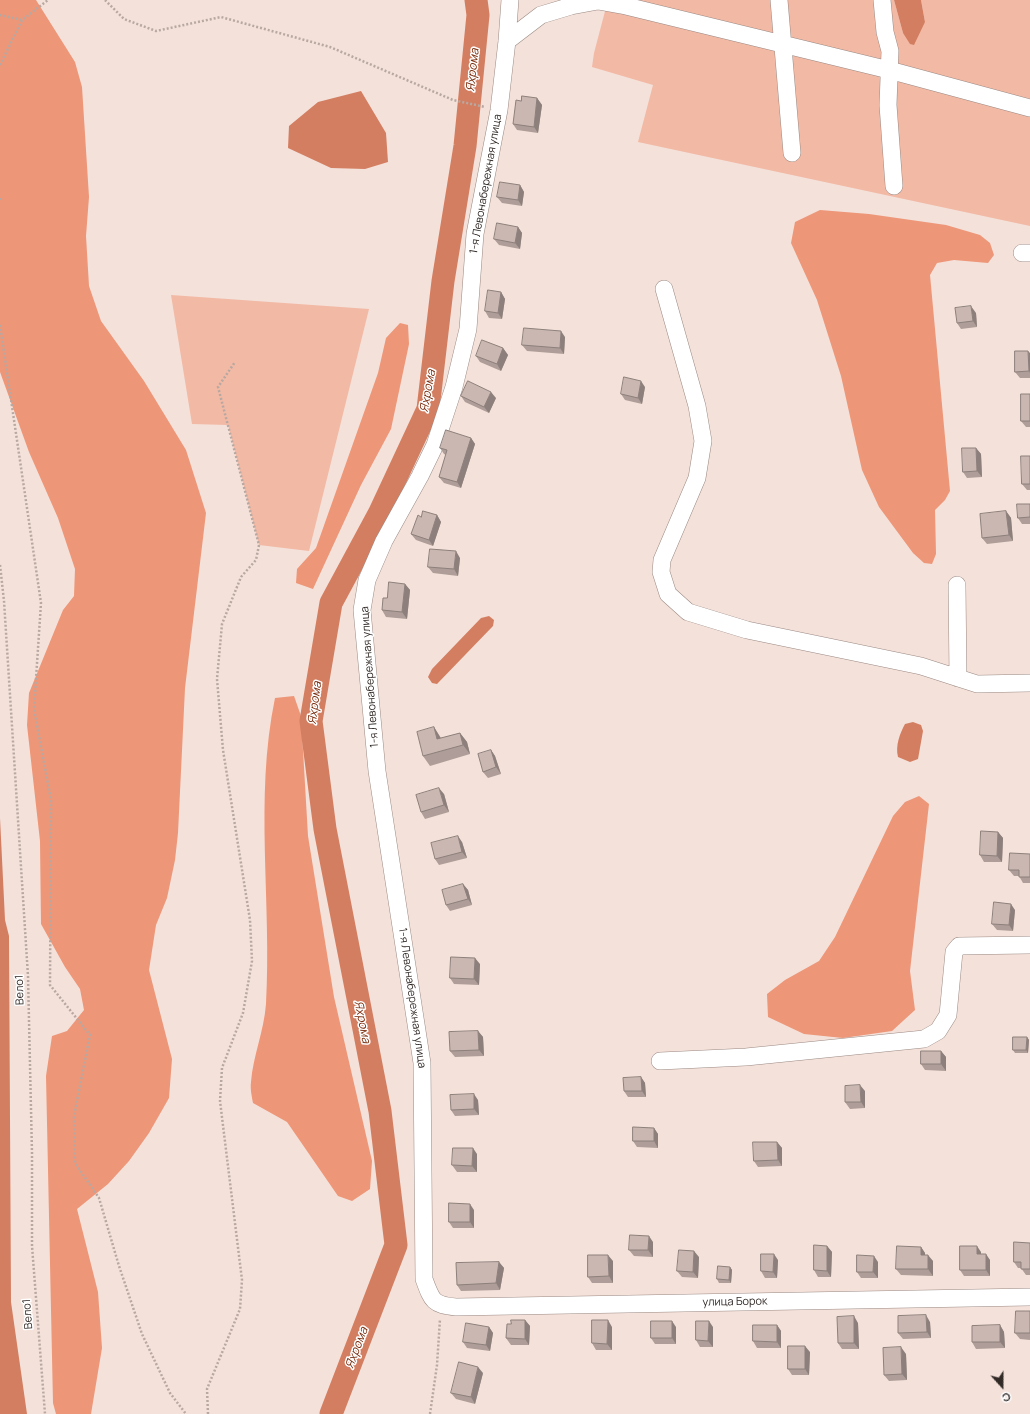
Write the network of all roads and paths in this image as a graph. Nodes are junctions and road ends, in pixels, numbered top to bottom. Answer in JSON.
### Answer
{"nodes":[{"id":1,"x":48,"y":0,"type":"edge"},
{"id":2,"x":105,"y":0,"type":"edge"},
{"id":3,"x":510,"y":0,"type":"edge"},
{"id":4,"x":779,"y":0,"type":"edge"},
{"id":5,"x":882,"y":0,"type":"edge"},
{"id":6,"x":0,"y":15,"type":"edge"},
{"id":7,"x":22,"y":20,"type":"junction"},
{"id":8,"x":507,"y":41,"type":"junction"},
{"id":9,"x":784,"y":45,"type":"junction"},
{"id":10,"x":4,"y":57,"type":"junction"},
{"id":11,"x":0,"y":61,"type":"edge"},
{"id":12,"x":0,"y":65,"type":"edge"},
{"id":13,"x":890,"y":70,"type":"junction"},
{"id":14,"x":484,"y":107,"type":"dead end"},
{"id":15,"x":1030,"y":108,"type":"edge"},
{"id":16,"x":792,"y":153,"type":"dead end"},
{"id":17,"x":894,"y":186,"type":"dead end"},
{"id":18,"x":664,"y":288,"type":"dead end"},
{"id":19,"x":0,"y":325,"type":"edge"},
{"id":20,"x":235,"y":362,"type":"dead end"},
{"id":21,"x":0,"y":565,"type":"edge"},
{"id":22,"x":957,"y":585,"type":"dead end"},
{"id":23,"x":958,"y":678,"type":"junction"},
{"id":24,"x":1030,"y":683,"type":"edge"},
{"id":25,"x":1030,"y":944,"type":"edge"},
{"id":26,"x":660,"y":1061,"type":"dead end"},
{"id":27,"x":1030,"y":1297,"type":"edge"},
{"id":28,"x":440,"y":1305,"type":"junction"},
{"id":29,"x":45,"y":1414,"type":"edge"},
{"id":30,"x":186,"y":1414,"type":"edge"},
{"id":31,"x":208,"y":1414,"type":"edge"},
{"id":32,"x":430,"y":1414,"type":"edge"}],
"edges":[{"from":1,"to":7,"type":"path"},
{"from":2,"to":14,"type":"path"},
{"from":3,"to":8,"type":"street","name":"1-я Левонабережная улица"},
{"from":4,"to":9,"type":"street"},
{"from":5,"to":13,"type":"street"},
{"from":6,"to":7,"type":"path"},
{"from":7,"to":10,"type":"path"},
{"from":8,"to":9,"type":"street"},
{"from":8,"to":28,"type":"street","name":"1-я Левонабережная улица"},
{"from":9,"to":13,"type":"street"},
{"from":9,"to":16,"type":"street"},
{"from":10,"to":11,"type":"path"},
{"from":10,"to":12,"type":"path"},
{"from":13,"to":15,"type":"street"},
{"from":13,"to":17,"type":"street"},
{"from":18,"to":23,"type":"street"},
{"from":19,"to":30,"type":"path"},
{"from":20,"to":31,"type":"path"},
{"from":21,"to":29,"type":"path","name":"Вело1"},
{"from":22,"to":23,"type":"street"},
{"from":23,"to":24,"type":"street"},
{"from":25,"to":26,"type":"street"},
{"from":27,"to":28,"type":"street","name":"улица Борок"},
{"from":28,"to":32,"type":"path"}]}
